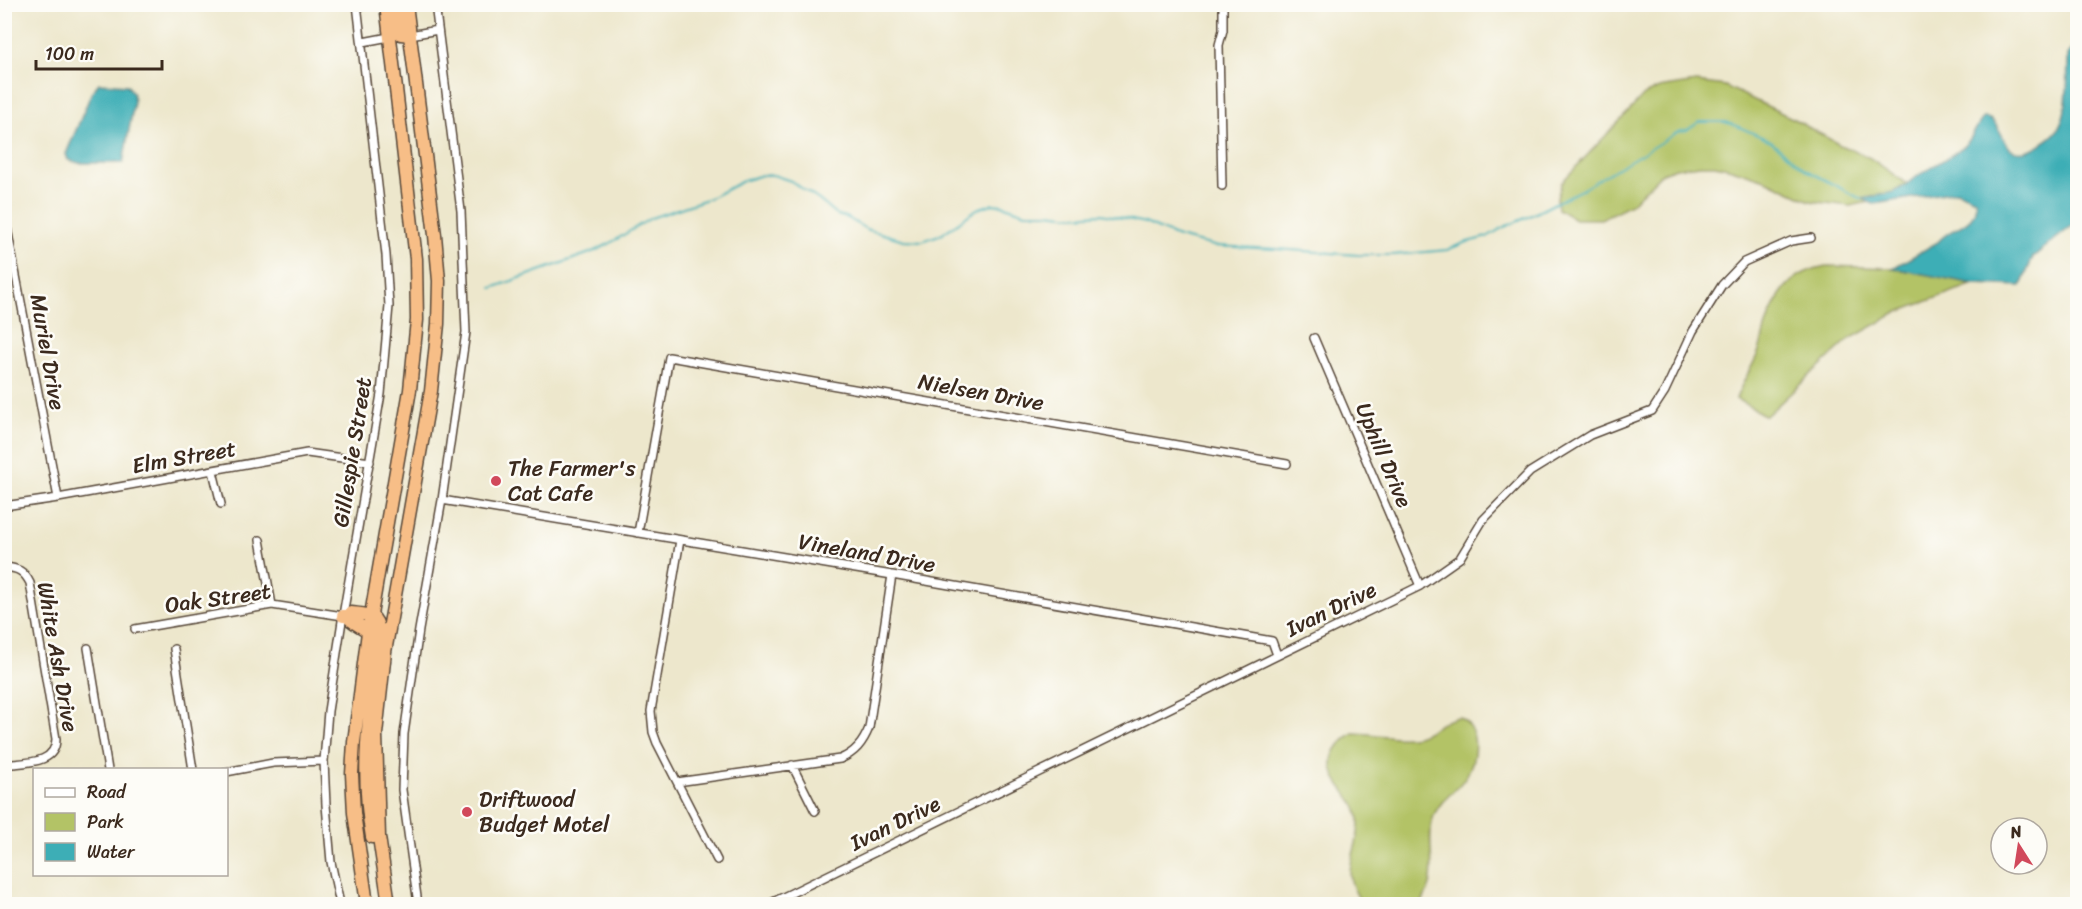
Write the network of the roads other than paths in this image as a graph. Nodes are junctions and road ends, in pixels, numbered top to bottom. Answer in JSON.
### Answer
{"nodes":[{"id":1,"x":357,"y":4,"type":"edge"},
{"id":2,"x":386,"y":4,"type":"edge"},
{"id":3,"x":396,"y":4,"type":"edge"},
{"id":4,"x":406,"y":4,"type":"edge"},
{"id":5,"x":435,"y":4,"type":"edge"},
{"id":6,"x":1223,"y":4,"type":"edge"},
{"id":7,"x":438,"y":30,"type":"junction"},
{"id":8,"x":410,"y":35,"type":"junction"},
{"id":9,"x":389,"y":37,"type":"junction"},
{"id":10,"x":363,"y":42,"type":"junction"},
{"id":11,"x":1222,"y":186,"type":"dead end"},
{"id":12,"x":4,"y":212,"type":"edge"},
{"id":13,"x":1810,"y":238,"type":"dead end"},
{"id":14,"x":1314,"y":338,"type":"dead end"},
{"id":15,"x":370,"y":462,"type":"junction"},
{"id":16,"x":1287,"y":464,"type":"dead end"},
{"id":17,"x":213,"y":471,"type":"junction"},
{"id":18,"x":58,"y":498,"type":"junction"},
{"id":19,"x":442,"y":501,"type":"junction"},
{"id":20,"x":221,"y":504,"type":"dead end"},
{"id":21,"x":4,"y":506,"type":"edge"},
{"id":22,"x":638,"y":533,"type":"junction"},
{"id":23,"x":260,"y":540,"type":"dead end"},
{"id":24,"x":680,"y":540,"type":"junction"},
{"id":25,"x":4,"y":567,"type":"edge"},
{"id":26,"x":892,"y":575,"type":"junction"},
{"id":27,"x":1420,"y":586,"type":"junction"},
{"id":28,"x":272,"y":605,"type":"junction"},
{"id":29,"x":345,"y":616,"type":"junction"},
{"id":30,"x":371,"y":616,"type":"junction"},
{"id":31,"x":135,"y":629,"type":"dead end"},
{"id":32,"x":368,"y":632,"type":"junction"},
{"id":33,"x":88,"y":648,"type":"dead end"},
{"id":34,"x":174,"y":649,"type":"dead end"},
{"id":35,"x":1277,"y":655,"type":"junction"},
{"id":36,"x":324,"y":761,"type":"junction"},
{"id":37,"x":4,"y":765,"type":"edge"},
{"id":38,"x":792,"y":765,"type":"junction"},
{"id":39,"x":108,"y":768,"type":"edge"},
{"id":40,"x":193,"y":768,"type":"edge"},
{"id":41,"x":228,"y":772,"type":"edge"},
{"id":42,"x":677,"y":782,"type":"junction"},
{"id":43,"x":815,"y":811,"type":"dead end"},
{"id":44,"x":381,"y":850,"type":"junction"},
{"id":45,"x":717,"y":860,"type":"dead end"},
{"id":46,"x":340,"y":904,"type":"edge"},
{"id":47,"x":367,"y":904,"type":"edge"},
{"id":48,"x":389,"y":904,"type":"edge"},
{"id":49,"x":418,"y":904,"type":"edge"},
{"id":50,"x":769,"y":904,"type":"edge"}],
"edges":[{"from":1,"to":10,"type":"street","name":"Gillespie Street"},
{"from":2,"to":9,"type":"highway"},
{"from":3,"to":8,"type":"highway"},
{"from":4,"to":8,"type":"highway"},
{"from":5,"to":7,"type":"street"},
{"from":6,"to":11,"type":"street"},
{"from":7,"to":8,"type":"street"},
{"from":7,"to":19,"type":"street"},
{"from":8,"to":44,"type":"highway"},
{"from":9,"to":10,"type":"street"},
{"from":9,"to":30,"type":"highway"},
{"from":10,"to":15,"type":"street","name":"Gillespie Street"},
{"from":12,"to":18,"type":"street","name":"Muriel Drive"},
{"from":13,"to":27,"type":"street","name":"Ivan Drive"},
{"from":14,"to":27,"type":"street","name":"Uphill Drive"},
{"from":15,"to":17,"type":"street","name":"Elm Street"},
{"from":15,"to":29,"type":"street","name":"Gillespie Street"},
{"from":16,"to":22,"type":"street","name":"Nielsen Drive"},
{"from":17,"to":18,"type":"street","name":"Elm Street"},
{"from":17,"to":20,"type":"street"},
{"from":18,"to":21,"type":"street","name":"Elm Street"},
{"from":19,"to":22,"type":"street","name":"Vineland Drive"},
{"from":19,"to":49,"type":"street"},
{"from":22,"to":24,"type":"street","name":"Vineland Drive"},
{"from":23,"to":28,"type":"street"},
{"from":24,"to":26,"type":"street","name":"Vineland Drive"},
{"from":24,"to":42,"type":"street"},
{"from":25,"to":37,"type":"street","name":"White Ash Drive"},
{"from":26,"to":35,"type":"street","name":"Vineland Drive"},
{"from":26,"to":38,"type":"street"},
{"from":27,"to":35,"type":"street","name":"Ivan Drive"},
{"from":28,"to":29,"type":"street","name":"Oak Street"},
{"from":28,"to":31,"type":"street","name":"Oak Street"},
{"from":29,"to":30,"type":"highway"},
{"from":29,"to":32,"type":"highway"},
{"from":29,"to":36,"type":"street","name":"Gillespie Street"},
{"from":30,"to":32,"type":"highway"},
{"from":30,"to":44,"type":"highway"},
{"from":32,"to":47,"type":"highway"},
{"from":33,"to":39,"type":"street"},
{"from":34,"to":40,"type":"street"},
{"from":35,"to":50,"type":"street","name":"Ivan Drive"},
{"from":36,"to":41,"type":"street"},
{"from":36,"to":46,"type":"street","name":"Gillespie Street"},
{"from":38,"to":42,"type":"street"},
{"from":38,"to":43,"type":"street"},
{"from":42,"to":45,"type":"street"},
{"from":44,"to":48,"type":"highway"}]}
